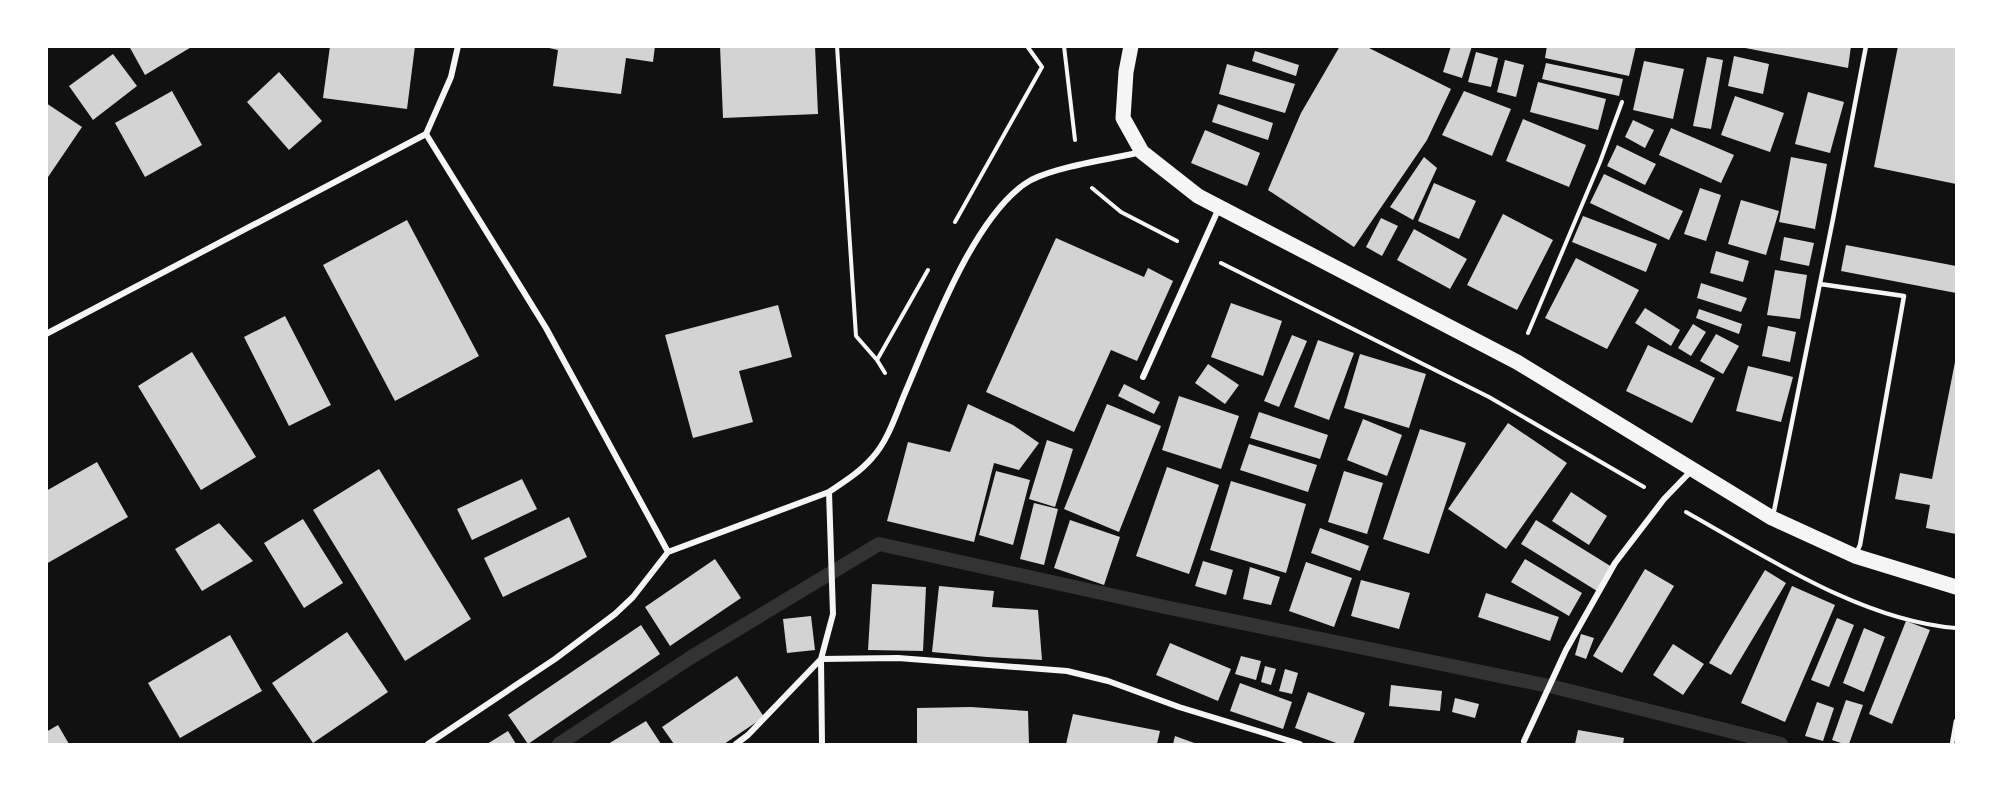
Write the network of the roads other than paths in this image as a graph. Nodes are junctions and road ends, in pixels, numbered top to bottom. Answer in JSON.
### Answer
{"nodes":[{"id":1,"x":458,"y":46,"type":"edge"},
{"id":2,"x":1118,"y":46,"type":"edge"},
{"id":3,"x":1131,"y":46,"type":"edge"},
{"id":4,"x":1866,"y":46,"type":"edge"},
{"id":5,"x":1125,"y":72,"type":"junction"},
{"id":6,"x":426,"y":134,"type":"junction"},
{"id":7,"x":1142,"y":152,"type":"junction"},
{"id":8,"x":1220,"y":207,"type":"junction"},
{"id":9,"x":1820,"y":284,"type":"junction"},
{"id":10,"x":46,"y":334,"type":"edge"},
{"id":11,"x":1143,"y":377,"type":"dead end"},
{"id":12,"x":1693,"y":470,"type":"junction"},
{"id":13,"x":829,"y":492,"type":"junction"},
{"id":14,"x":1772,"y":518,"type":"junction"},
{"id":15,"x":668,"y":552,"type":"junction"},
{"id":16,"x":1855,"y":556,"type":"junction"},
{"id":17,"x":1956,"y":587,"type":"edge"},
{"id":18,"x":821,"y":660,"type":"junction"},
{"id":19,"x":1956,"y":721,"type":"edge"},
{"id":20,"x":1524,"y":741,"type":"dead end"},
{"id":21,"x":428,"y":744,"type":"edge"},
{"id":22,"x":736,"y":744,"type":"edge"},
{"id":23,"x":822,"y":744,"type":"edge"},
{"id":24,"x":1300,"y":744,"type":"edge"},
{"id":25,"x":1952,"y":744,"type":"edge"}],
"edges":[{"from":1,"to":6,"type":"street"},
{"from":2,"to":5,"type":"main road"},
{"from":3,"to":5,"type":"main road"},
{"from":4,"to":9,"type":"lane"},
{"from":5,"to":7,"type":"main road"},
{"from":6,"to":10,"type":"street"},
{"from":6,"to":15,"type":"street"},
{"from":7,"to":8,"type":"main road"},
{"from":7,"to":13,"type":"street"},
{"from":8,"to":11,"type":"street"},
{"from":8,"to":12,"type":"main road"},
{"from":9,"to":14,"type":"lane"},
{"from":9,"to":16,"type":"lane"},
{"from":12,"to":14,"type":"main road"},
{"from":12,"to":20,"type":"street"},
{"from":13,"to":15,"type":"street"},
{"from":13,"to":18,"type":"street"},
{"from":14,"to":16,"type":"main road"},
{"from":15,"to":21,"type":"street"},
{"from":16,"to":17,"type":"main road"},
{"from":18,"to":22,"type":"street"},
{"from":18,"to":23,"type":"street"},
{"from":18,"to":24,"type":"street"},
{"from":19,"to":25,"type":"lane"}]}
